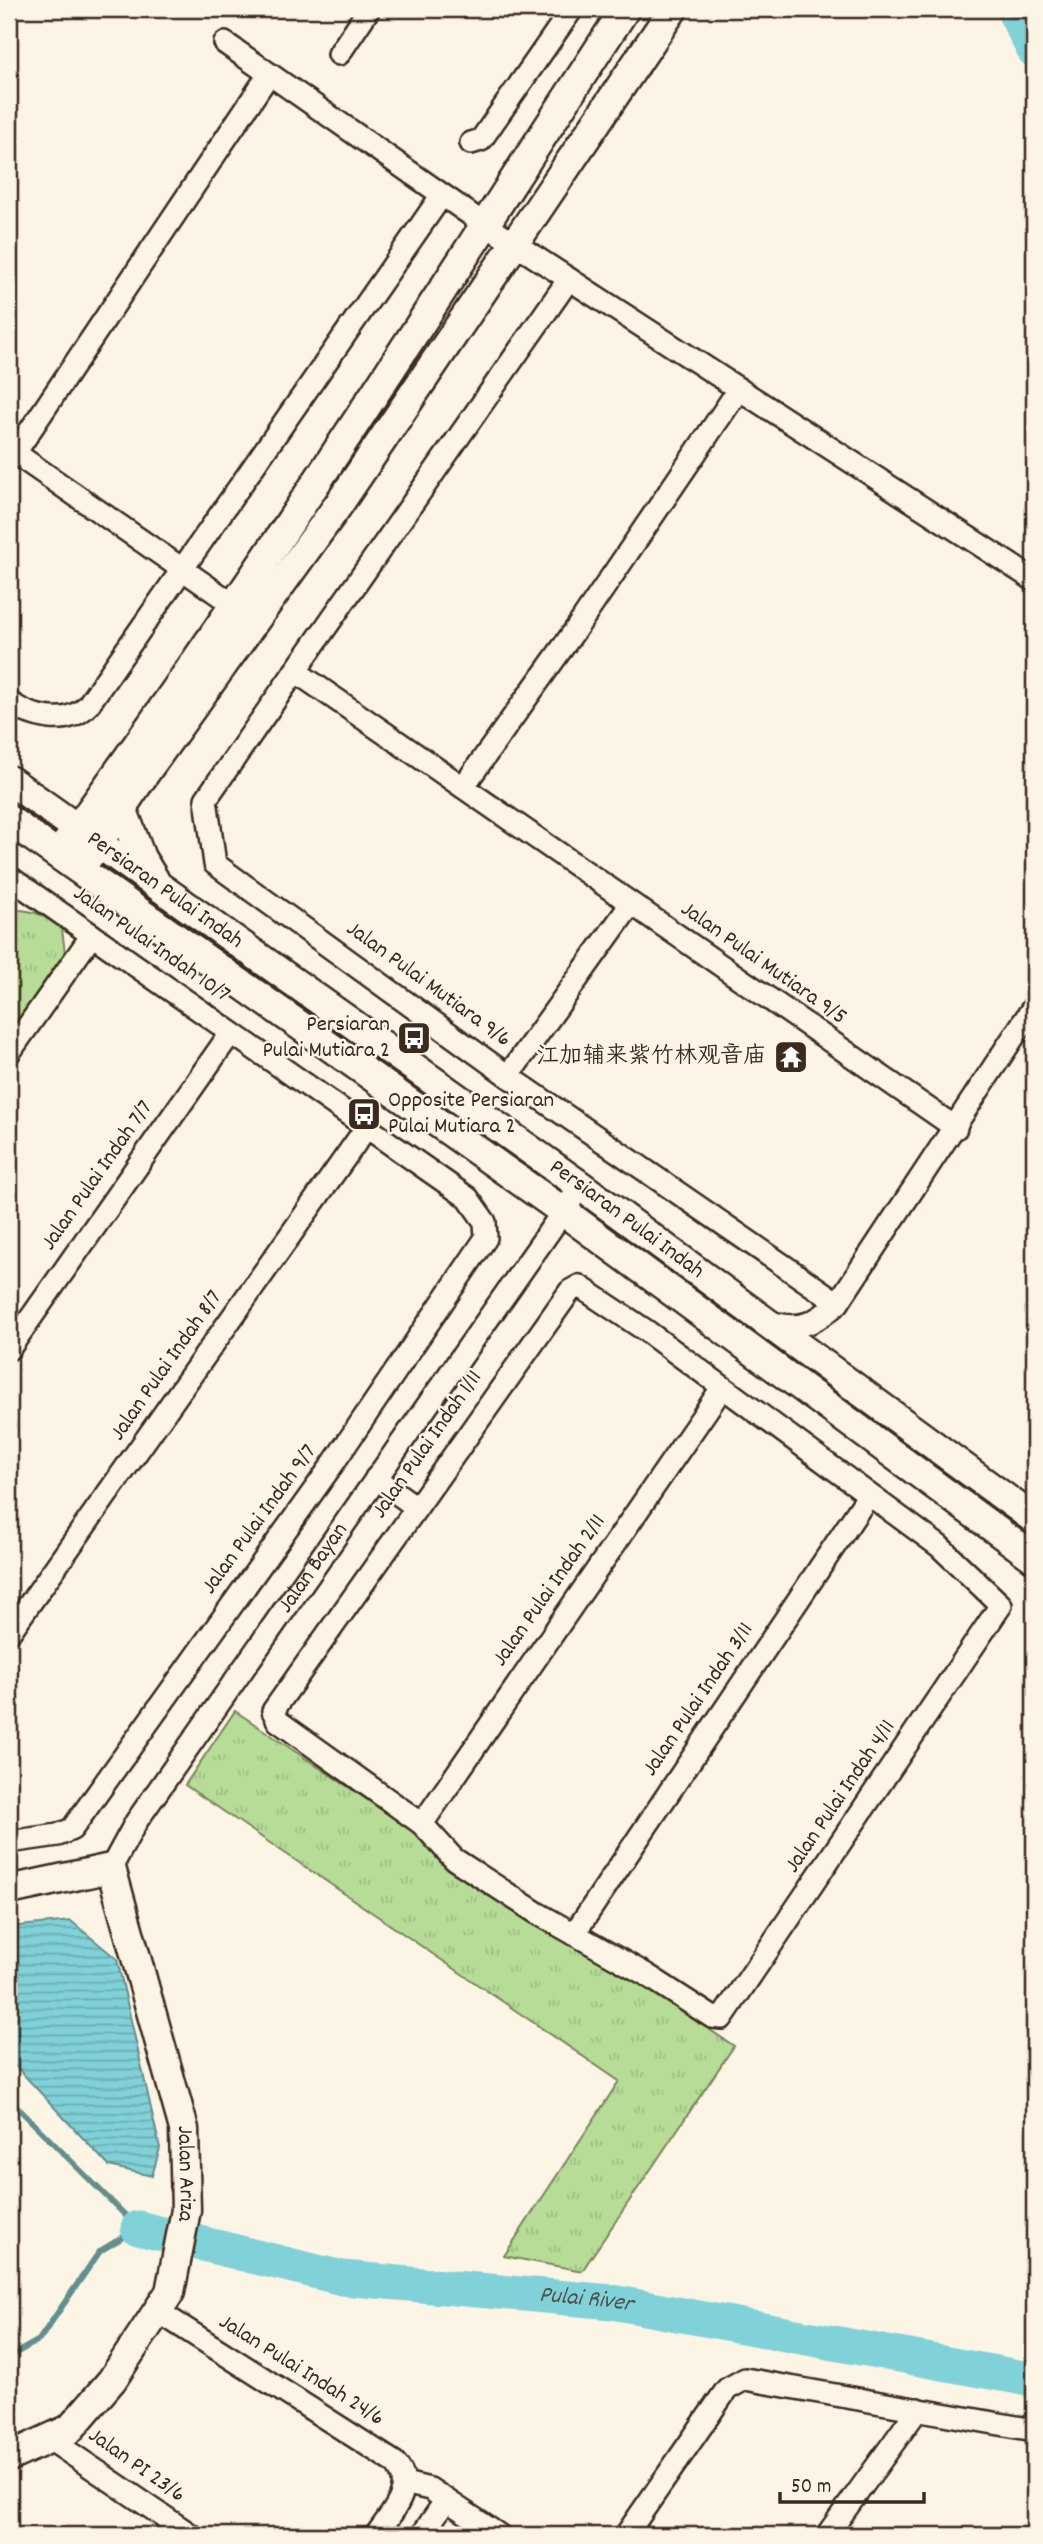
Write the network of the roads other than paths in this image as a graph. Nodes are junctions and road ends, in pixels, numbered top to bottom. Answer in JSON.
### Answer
{"nodes":[{"id":1,"x":369,"y":9,"type":"edge"},
{"id":2,"x":572,"y":9,"type":"edge"},
{"id":3,"x":625,"y":9,"type":"edge"},
{"id":4,"x":673,"y":9,"type":"edge"},
{"id":5,"x":225,"y":43,"type":"dead end"},
{"id":6,"x":339,"y":54,"type":"dead end"},
{"id":7,"x":269,"y":74,"type":"junction"},
{"id":8,"x":471,"y":144,"type":"dead end"},
{"id":9,"x":442,"y":195,"type":"junction"},
{"id":10,"x":484,"y":224,"type":"junction"},
{"id":11,"x":517,"y":245,"type":"junction"},
{"id":12,"x":569,"y":279,"type":"junction"},
{"id":13,"x":739,"y":389,"type":"junction"},
{"id":14,"x":12,"y":451,"type":"edge"},
{"id":15,"x":182,"y":569,"type":"junction"},
{"id":16,"x":1034,"y":580,"type":"edge"},
{"id":17,"x":234,"y":605,"type":"junction"},
{"id":18,"x":295,"y":671,"type":"junction"},
{"id":19,"x":9,"y":702,"type":"edge"},
{"id":20,"x":9,"y":780,"type":"edge"},
{"id":21,"x":463,"y":788,"type":"junction"},
{"id":22,"x":112,"y":801,"type":"junction"},
{"id":23,"x":43,"y":805,"type":"junction"},
{"id":24,"x":9,"y":820,"type":"edge"},
{"id":25,"x":88,"y":835,"type":"junction"},
{"id":26,"x":69,"y":862,"type":"junction"},
{"id":27,"x":10,"y":882,"type":"edge"},
{"id":28,"x":157,"y":884,"type":"junction"},
{"id":29,"x":631,"y":904,"type":"junction"},
{"id":30,"x":92,"y":935,"type":"junction"},
{"id":31,"x":1034,"y":1006,"type":"edge"},
{"id":32,"x":230,"y":1034,"type":"junction"},
{"id":33,"x":9,"y":1053,"type":"edge"},
{"id":34,"x":509,"y":1076,"type":"junction"},
{"id":35,"x":366,"y":1128,"type":"junction"},
{"id":36,"x":956,"y":1128,"type":"junction"},
{"id":37,"x":580,"y":1186,"type":"junction"},
{"id":38,"x":564,"y":1212,"type":"junction"},
{"id":39,"x":486,"y":1238,"type":"joint"},
{"id":40,"x":838,"y":1303,"type":"junction"},
{"id":41,"x":760,"y":1318,"type":"junction"},
{"id":42,"x":9,"y":1349,"type":"edge"},
{"id":43,"x":722,"y":1388,"type":"junction"},
{"id":44,"x":376,"y":1478,"type":"junction"},
{"id":45,"x":868,"y":1496,"type":"junction"},
{"id":46,"x":416,"y":1507,"type":"junction"},
{"id":47,"x":1034,"y":1519,"type":"edge"},
{"id":48,"x":1034,"y":1558,"type":"edge"},
{"id":49,"x":9,"y":1633,"type":"edge"},
{"id":50,"x":422,"y":1824,"type":"junction"},
{"id":51,"x":9,"y":1842,"type":"edge"},
{"id":52,"x":111,"y":1868,"type":"junction"},
{"id":53,"x":9,"y":1890,"type":"edge"},
{"id":54,"x":574,"y":1934,"type":"junction"},
{"id":55,"x":165,"y":2302,"type":"junction"},
{"id":56,"x":918,"y":2409,"type":"junction"},
{"id":57,"x":1034,"y":2430,"type":"edge"},
{"id":58,"x":51,"y":2440,"type":"junction"},
{"id":59,"x":9,"y":2457,"type":"edge"},
{"id":60,"x":404,"y":2483,"type":"junction"},
{"id":61,"x":446,"y":2500,"type":"junction"},
{"id":62,"x":178,"y":2532,"type":"edge"},
{"id":63,"x":376,"y":2535,"type":"edge"},
{"id":64,"x":422,"y":2535,"type":"edge"},
{"id":65,"x":499,"y":2535,"type":"edge"},
{"id":66,"x":626,"y":2535,"type":"edge"},
{"id":67,"x":827,"y":2535,"type":"edge"}],
"edges":[{"from":1,"to":6,"type":"street"},
{"from":2,"to":8,"type":"street"},
{"from":3,"to":10,"type":"street"},
{"from":4,"to":11,"type":"street"},
{"from":5,"to":7,"type":"street"},
{"from":7,"to":9,"type":"street"},
{"from":7,"to":14,"type":"street"},
{"from":9,"to":10,"type":"street"},
{"from":9,"to":15,"type":"street"},
{"from":10,"to":11,"type":"street"},
{"from":10,"to":17,"type":"street"},
{"from":11,"to":12,"type":"street"},
{"from":11,"to":22,"type":"street"},
{"from":12,"to":13,"type":"street"},
{"from":12,"to":18,"type":"street"},
{"from":13,"to":16,"type":"street"},
{"from":13,"to":21,"type":"street"},
{"from":14,"to":15,"type":"street"},
{"from":15,"to":17,"type":"street"},
{"from":15,"to":19,"type":"street"},
{"from":17,"to":22,"type":"street"},
{"from":18,"to":21,"type":"street","name":"Jalan Pulai Mutiara 9/5"},
{"from":18,"to":34,"type":"street","name":"Jalan Pulai Mutiara 9/6"},
{"from":20,"to":23,"type":"street","name":"Persiaran Pulai Indah"},
{"from":21,"to":29,"type":"street","name":"Jalan Pulai Mutiara 9/5"},
{"from":22,"to":23,"type":"street"},
{"from":22,"to":25,"type":"street"},
{"from":22,"to":28,"type":"street"},
{"from":23,"to":25,"type":"street","name":"Persiaran Pulai Indah"},
{"from":24,"to":26,"type":"street","name":"Persiaran Pulai Indah"},
{"from":25,"to":26,"type":"street"},
{"from":25,"to":28,"type":"street","name":"Persiaran Pulai Indah"},
{"from":26,"to":38,"type":"street","name":"Persiaran Pulai Indah"},
{"from":27,"to":30,"type":"street","name":"Jalan Pulai Indah 10/7"},
{"from":28,"to":37,"type":"street","name":"Persiaran Pulai Indah"},
{"from":29,"to":34,"type":"street"},
{"from":29,"to":36,"type":"street","name":"Jalan Pulai Mutiara 9/5"},
{"from":30,"to":32,"type":"street","name":"Jalan Pulai Indah 10/7"},
{"from":30,"to":33,"type":"street"},
{"from":31,"to":36,"type":"street"},
{"from":32,"to":35,"type":"street","name":"Jalan Pulai Indah 10/7"},
{"from":32,"to":42,"type":"street","name":"Jalan Pulai Indah 7/7"},
{"from":34,"to":40,"type":"street","name":"Jalan Pulai Mutiara 9/6"},
{"from":35,"to":39,"type":"street","name":"Jalan Pulai Indah 10/7"},
{"from":35,"to":49,"type":"street","name":"Jalan Pulai Indah 8/7"},
{"from":36,"to":40,"type":"street"},
{"from":37,"to":38,"type":"street","name":"Jalan Bayan"},
{"from":37,"to":41,"type":"street","name":"Persiaran Pulai Indah"},
{"from":38,"to":44,"type":"street","name":"Jalan Bayan"},
{"from":38,"to":48,"type":"street","name":"Persiaran Pulai Indah"},
{"from":39,"to":51,"type":"street","name":"Jalan Pulai Indah 9/7"},
{"from":40,"to":41,"type":"street"},
{"from":41,"to":47,"type":"street","name":"Persiaran Pulai Indah"},
{"from":43,"to":45,"type":"street"},
{"from":43,"to":46,"type":"street","name":"Jalan Pulai Indah 1/11"},
{"from":43,"to":50,"type":"street","name":"Jalan Pulai Indah 2/11"},
{"from":44,"to":46,"type":"street"},
{"from":44,"to":52,"type":"street","name":"Jalan Bayan"},
{"from":45,"to":54,"type":"street","name":"Jalan Pulai Indah 3/11"},
{"from":45,"to":54,"type":"street","name":"Jalan Pulai Indah 4/11"},
{"from":46,"to":50,"type":"street","name":"Jalan Pulai Indah 1/11"},
{"from":50,"to":54,"type":"street"},
{"from":52,"to":53,"type":"street"},
{"from":52,"to":55,"type":"street","name":"Jalan Ariza"},
{"from":55,"to":58,"type":"street","name":"Jalan Ariza"},
{"from":55,"to":60,"type":"street","name":"Jalan Pulai Indah 24/6"},
{"from":56,"to":57,"type":"street"},
{"from":56,"to":66,"type":"street"},
{"from":56,"to":67,"type":"street"},
{"from":58,"to":59,"type":"street","name":"Jalan Ariza"},
{"from":58,"to":62,"type":"street","name":"Jalan PI 23/6"},
{"from":60,"to":61,"type":"street"},
{"from":60,"to":63,"type":"street"},
{"from":61,"to":64,"type":"street"},
{"from":61,"to":65,"type":"street"}]}
